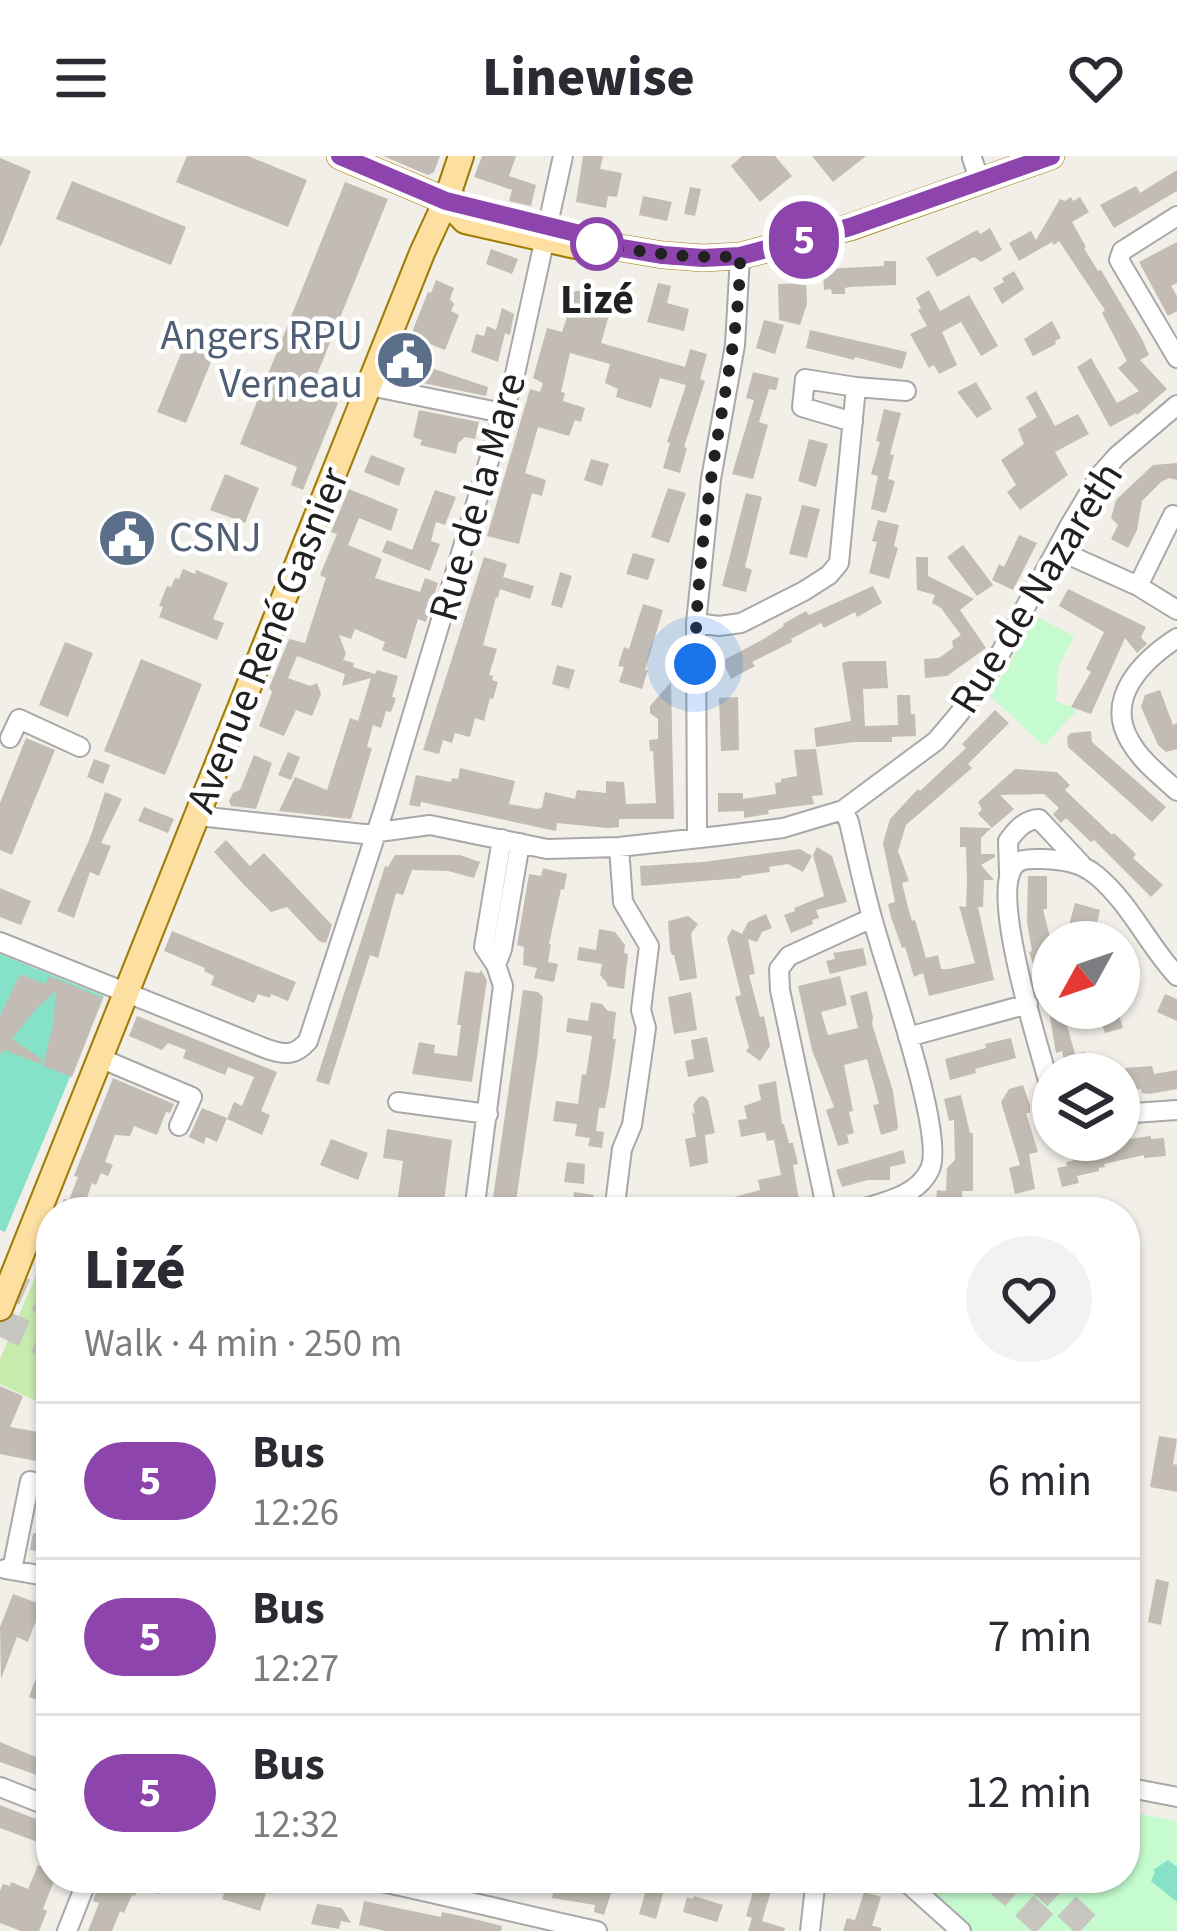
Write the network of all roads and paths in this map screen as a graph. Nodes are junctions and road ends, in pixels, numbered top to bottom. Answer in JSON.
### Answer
{"nodes":[{"id":1,"x":340,"y":156,"type":"edge"},
{"id":2,"x":461,"y":156,"type":"edge"},
{"id":3,"x":563,"y":156,"type":"edge"},
{"id":4,"x":1051,"y":156,"type":"edge"},
{"id":5,"x":1014,"y":163,"type":"edge"},
{"id":6,"x":976,"y":170,"type":"edge"},
{"id":7,"x":446,"y":201,"type":"junction"},
{"id":8,"x":1177,"y":216,"type":"edge"},
{"id":9,"x":547,"y":233,"type":"junction"},
{"id":10,"x":740,"y":256,"type":"junction"},
{"id":11,"x":1177,"y":358,"type":"edge"},
{"id":12,"x":370,"y":386,"type":"junction"},
{"id":13,"x":856,"y":387,"type":"junction"},
{"id":14,"x":906,"y":391,"type":"dead end"},
{"id":15,"x":1177,"y":405,"type":"edge"},
{"id":16,"x":503,"y":413,"type":"junction"},
{"id":17,"x":853,"y":422,"type":"junction"},
{"id":18,"x":1173,"y":515,"type":"dead end"},
{"id":19,"x":1058,"y":550,"type":"junction"},
{"id":20,"x":1138,"y":586,"type":"junction"},
{"id":21,"x":1177,"y":610,"type":"edge"},
{"id":22,"x":696,"y":623,"type":"junction"},
{"id":23,"x":1177,"y":638,"type":"edge"},
{"id":24,"x":10,"y":738,"type":"dead end"},
{"id":25,"x":80,"y":747,"type":"dead end"},
{"id":26,"x":1177,"y":791,"type":"edge"},
{"id":27,"x":843,"y":810,"type":"junction"},
{"id":28,"x":198,"y":816,"type":"junction"},
{"id":29,"x":376,"y":834,"type":"junction"},
{"id":30,"x":697,"y":838,"type":"junction"},
{"id":31,"x":511,"y":841,"type":"junction"},
{"id":32,"x":619,"y":847,"type":"junction"},
{"id":33,"x":1083,"y":866,"type":"junction"},
{"id":34,"x":1010,"y":873,"type":"junction"},
{"id":35,"x":872,"y":918,"type":"junction"},
{"id":36,"x":0,"y":942,"type":"edge"},
{"id":37,"x":1177,"y":976,"type":"edge"},
{"id":38,"x":125,"y":993,"type":"junction"},
{"id":39,"x":1028,"y":1004,"type":"junction"},
{"id":40,"x":908,"y":1037,"type":"junction"},
{"id":41,"x":1041,"y":1053,"type":"edge"},
{"id":42,"x":100,"y":1058,"type":"junction"},
{"id":43,"x":398,"y":1102,"type":"dead end"},
{"id":44,"x":1177,"y":1110,"type":"edge"},
{"id":45,"x":1140,"y":1113,"type":"edge"},
{"id":46,"x":488,"y":1114,"type":"junction"},
{"id":47,"x":179,"y":1126,"type":"dead end"},
{"id":48,"x":45,"y":1197,"type":"edge"},
{"id":49,"x":476,"y":1197,"type":"edge"},
{"id":50,"x":616,"y":1197,"type":"edge"},
{"id":51,"x":823,"y":1197,"type":"edge"},
{"id":52,"x":894,"y":1197,"type":"edge"},
{"id":53,"x":36,"y":1219,"type":"edge"},
{"id":54,"x":0,"y":1309,"type":"edge"},
{"id":55,"x":36,"y":1481,"type":"edge"},
{"id":56,"x":6,"y":1569,"type":"edge"},
{"id":57,"x":36,"y":1574,"type":"edge"},
{"id":58,"x":0,"y":1787,"type":"edge"},
{"id":59,"x":1140,"y":1789,"type":"edge"},
{"id":60,"x":1177,"y":1797,"type":"edge"},
{"id":61,"x":36,"y":1801,"type":"edge"},
{"id":62,"x":82,"y":1893,"type":"edge"},
{"id":63,"x":437,"y":1893,"type":"edge"},
{"id":64,"x":801,"y":1893,"type":"edge"},
{"id":65,"x":814,"y":1893,"type":"edge"},
{"id":66,"x":919,"y":1893,"type":"edge"},
{"id":67,"x":67,"y":1931,"type":"edge"},
{"id":68,"x":597,"y":1931,"type":"edge"},
{"id":69,"x":799,"y":1931,"type":"edge"},
{"id":70,"x":810,"y":1931,"type":"edge"},
{"id":71,"x":961,"y":1931,"type":"edge"}],
"edges":[{"from":1,"to":7,"type":"main road"},
{"from":2,"to":7,"type":"main road","name":"Avenue René Gasnier"},
{"from":3,"to":9,"type":"street","name":"Rue de la Mare"},
{"from":4,"to":5,"type":"main road"},
{"from":5,"to":6,"type":"main road"},
{"from":6,"to":10,"type":"main road"},
{"from":7,"to":9,"type":"main road"},
{"from":7,"to":12,"type":"main road","name":"Avenue René Gasnier"},
{"from":8,"to":11,"type":"street"},
{"from":9,"to":10,"type":"main road"},
{"from":9,"to":16,"type":"street","name":"Rue de la Mare"},
{"from":10,"to":22,"type":"street"},
{"from":12,"to":16,"type":"street"},
{"from":12,"to":28,"type":"main road","name":"Avenue René Gasnier"},
{"from":13,"to":14,"type":"street"},
{"from":13,"to":17,"type":"street"},
{"from":13,"to":17,"type":"street"},
{"from":15,"to":19,"type":"street","name":"Rue de Nazareth"},
{"from":16,"to":29,"type":"street","name":"Rue de la Mare"},
{"from":17,"to":22,"type":"street"},
{"from":18,"to":20,"type":"street"},
{"from":19,"to":20,"type":"street"},
{"from":19,"to":27,"type":"street","name":"Rue de Nazareth"},
{"from":20,"to":21,"type":"street"},
{"from":22,"to":30,"type":"street"},
{"from":23,"to":26,"type":"street"},
{"from":24,"to":25,"type":"street"},
{"from":27,"to":30,"type":"street","name":"Rue de Nazareth"},
{"from":27,"to":35,"type":"street"},
{"from":28,"to":29,"type":"street","name":"Rue de Nazareth"},
{"from":28,"to":38,"type":"main road","name":"Avenue René Gasnier"},
{"from":29,"to":31,"type":"street","name":"Rue de Nazareth"},
{"from":29,"to":38,"type":"street","name":"Rue de la Mare"},
{"from":30,"to":32,"type":"street","name":"Rue de Nazareth"},
{"from":31,"to":32,"type":"street","name":"Rue de Nazareth"},
{"from":31,"to":46,"type":"street"},
{"from":32,"to":50,"type":"street"},
{"from":33,"to":34,"type":"street"},
{"from":33,"to":34,"type":"street"},
{"from":33,"to":37,"type":"street"},
{"from":34,"to":39,"type":"street"},
{"from":35,"to":40,"type":"street"},
{"from":35,"to":51,"type":"street"},
{"from":36,"to":38,"type":"street"},
{"from":38,"to":42,"type":"main road","name":"Avenue René Gasnier"},
{"from":39,"to":40,"type":"street"},
{"from":39,"to":41,"type":"street"},
{"from":40,"to":52,"type":"street"},
{"from":42,"to":47,"type":"street"},
{"from":42,"to":48,"type":"main road","name":"Avenue René Gasnier"},
{"from":43,"to":46,"type":"street"},
{"from":44,"to":45,"type":"street"},
{"from":46,"to":49,"type":"street"},
{"from":53,"to":54,"type":"main road","name":"Avenue René Gasnier"},
{"from":55,"to":56,"type":"street"},
{"from":56,"to":57,"type":"street"},
{"from":58,"to":61,"type":"street"},
{"from":59,"to":60,"type":"street"},
{"from":62,"to":67,"type":"street"},
{"from":63,"to":68,"type":"street"},
{"from":64,"to":69,"type":"street"},
{"from":65,"to":70,"type":"street"},
{"from":66,"to":71,"type":"street"}]}
